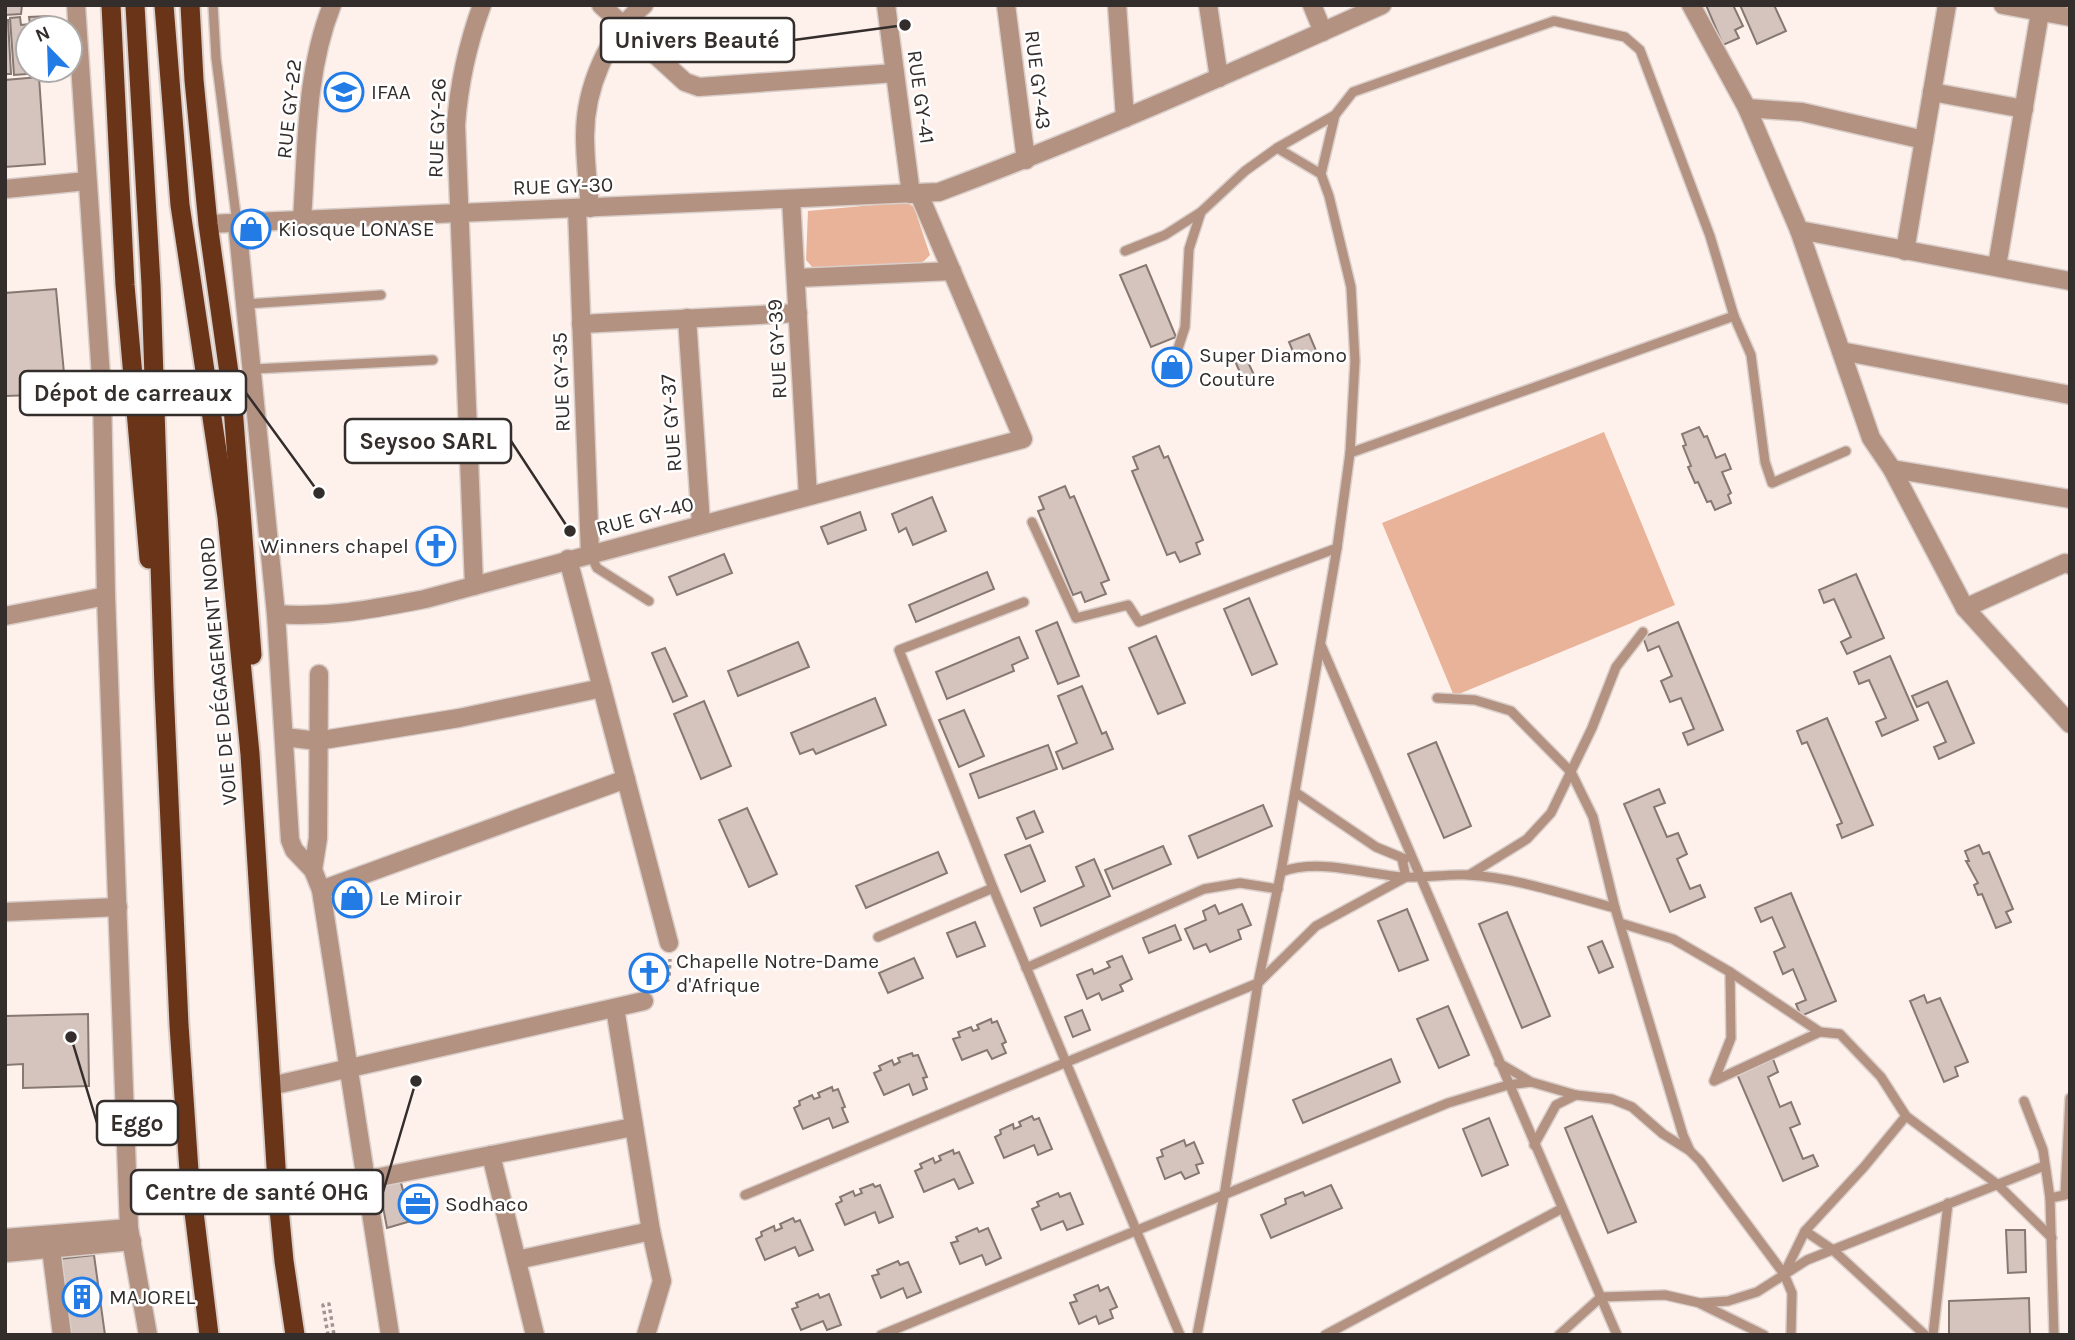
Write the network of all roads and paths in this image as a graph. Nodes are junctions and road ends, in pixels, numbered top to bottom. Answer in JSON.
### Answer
{"nodes":[{"id":1,"x":76,"y":5,"type":"edge"},
{"id":2,"x":111,"y":5,"type":"edge"},
{"id":3,"x":135,"y":5,"type":"edge"},
{"id":4,"x":164,"y":5,"type":"edge"},
{"id":5,"x":190,"y":5,"type":"edge"},
{"id":6,"x":213,"y":5,"type":"edge"},
{"id":7,"x":332,"y":5,"type":"edge"},
{"id":8,"x":482,"y":5,"type":"edge"},
{"id":9,"x":601,"y":5,"type":"edge"},
{"id":10,"x":645,"y":5,"type":"edge"},
{"id":11,"x":886,"y":5,"type":"edge"},
{"id":12,"x":1006,"y":5,"type":"edge"},
{"id":13,"x":1117,"y":5,"type":"edge"},
{"id":14,"x":1208,"y":5,"type":"edge"},
{"id":15,"x":1312,"y":5,"type":"edge"},
{"id":16,"x":1382,"y":5,"type":"edge"},
{"id":17,"x":1690,"y":5,"type":"edge"},
{"id":18,"x":1947,"y":5,"type":"edge"},
{"id":19,"x":2003,"y":5,"type":"edge"},
{"id":20,"x":2040,"y":12,"type":"junction"},
{"id":21,"x":2070,"y":17,"type":"edge"},
{"id":22,"x":624,"y":26,"type":"junction"},
{"id":23,"x":1323,"y":32,"type":"junction"},
{"id":24,"x":895,"y":73,"type":"junction"},
{"id":25,"x":1219,"y":78,"type":"junction"},
{"id":26,"x":1932,"y":92,"type":"junction"},
{"id":27,"x":1747,"y":108,"type":"junction"},
{"id":28,"x":2024,"y":109,"type":"junction"},
{"id":29,"x":1335,"y":115,"type":"junction"},
{"id":30,"x":1125,"y":118,"type":"junction"},
{"id":31,"x":1924,"y":140,"type":"junction"},
{"id":32,"x":1278,"y":148,"type":"junction"},
{"id":33,"x":1026,"y":160,"type":"junction"},
{"id":34,"x":1321,"y":174,"type":"junction"},
{"id":35,"x":87,"y":181,"type":"junction"},
{"id":36,"x":5,"y":189,"type":"edge"},
{"id":37,"x":915,"y":194,"type":"junction"},
{"id":38,"x":791,"y":199,"type":"junction"},
{"id":39,"x":583,"y":208,"type":"junction"},
{"id":40,"x":1201,"y":212,"type":"junction"},
{"id":41,"x":458,"y":213,"type":"junction"},
{"id":42,"x":302,"y":220,"type":"junction"},
{"id":43,"x":237,"y":223,"type":"junction"},
{"id":44,"x":208,"y":224,"type":"junction"},
{"id":45,"x":1799,"y":230,"type":"junction"},
{"id":46,"x":1125,"y":251,"type":"dead end"},
{"id":47,"x":1905,"y":251,"type":"junction"},
{"id":48,"x":1997,"y":266,"type":"junction"},
{"id":49,"x":952,"y":271,"type":"junction"},
{"id":50,"x":796,"y":278,"type":"junction"},
{"id":51,"x":2070,"y":281,"type":"edge"},
{"id":52,"x":381,"y":295,"type":"dead end"},
{"id":53,"x":245,"y":304,"type":"junction"},
{"id":54,"x":798,"y":313,"type":"junction"},
{"id":55,"x":1734,"y":316,"type":"junction"},
{"id":56,"x":687,"y":318,"type":"junction"},
{"id":57,"x":581,"y":324,"type":"junction"},
{"id":58,"x":1841,"y":351,"type":"junction"},
{"id":59,"x":433,"y":360,"type":"dead end"},
{"id":60,"x":1172,"y":367,"type":"dead end"},
{"id":61,"x":252,"y":369,"type":"junction"},
{"id":62,"x":2070,"y":395,"type":"edge"},
{"id":63,"x":1023,"y":439,"type":"joint"},
{"id":64,"x":1846,"y":451,"type":"dead end"},
{"id":65,"x":1350,"y":453,"type":"junction"},
{"id":66,"x":1892,"y":469,"type":"junction"},
{"id":67,"x":808,"y":496,"type":"junction"},
{"id":68,"x":2070,"y":499,"type":"edge"},
{"id":69,"x":1032,"y":522,"type":"dead end"},
{"id":70,"x":701,"y":524,"type":"junction"},
{"id":71,"x":1337,"y":548,"type":"junction"},
{"id":72,"x":590,"y":554,"type":"junction"},
{"id":73,"x":568,"y":559,"type":"junction"},
{"id":74,"x":2070,"y":565,"type":"edge"},
{"id":75,"x":474,"y":586,"type":"junction"},
{"id":76,"x":106,"y":596,"type":"junction"},
{"id":77,"x":649,"y":601,"type":"dead end"},
{"id":78,"x":1024,"y":602,"type":"dead end"},
{"id":79,"x":1965,"y":608,"type":"junction"},
{"id":80,"x":276,"y":614,"type":"junction"},
{"id":81,"x":5,"y":616,"type":"edge"},
{"id":82,"x":1643,"y":632,"type":"dead end"},
{"id":83,"x":1320,"y":644,"type":"junction"},
{"id":84,"x":319,"y":674,"type":"dead end"},
{"id":85,"x":164,"y":688,"type":"junction"},
{"id":86,"x":602,"y":688,"type":"junction"},
{"id":87,"x":1437,"y":698,"type":"dead end"},
{"id":88,"x":2070,"y":724,"type":"edge"},
{"id":89,"x":285,"y":737,"type":"junction"},
{"id":90,"x":317,"y":741,"type":"junction"},
{"id":91,"x":250,"y":754,"type":"junction"},
{"id":92,"x":1571,"y":772,"type":"junction"},
{"id":93,"x":626,"y":779,"type":"junction"},
{"id":94,"x":1295,"y":792,"type":"junction"},
{"id":95,"x":1402,"y":859,"type":"junction"},
{"id":96,"x":1414,"y":859,"type":"junction"},
{"id":97,"x":313,"y":870,"type":"junction"},
{"id":98,"x":1281,"y":872,"type":"junction"},
{"id":99,"x":1469,"y":875,"type":"junction"},
{"id":100,"x":1406,"y":877,"type":"junction"},
{"id":101,"x":1422,"y":877,"type":"junction"},
{"id":102,"x":993,"y":888,"type":"junction"},
{"id":103,"x":1278,"y":888,"type":"junction"},
{"id":104,"x":321,"y":890,"type":"junction"},
{"id":105,"x":118,"y":907,"type":"junction"},
{"id":106,"x":1615,"y":908,"type":"junction"},
{"id":107,"x":5,"y":912,"type":"edge"},
{"id":108,"x":1620,"y":923,"type":"junction"},
{"id":109,"x":878,"y":937,"type":"dead end"},
{"id":110,"x":669,"y":943,"type":"joint"},
{"id":111,"x":1026,"y":968,"type":"junction"},
{"id":112,"x":1730,"y":972,"type":"junction"},
{"id":113,"x":1258,"y":983,"type":"junction"},
{"id":114,"x":644,"y":1001,"type":"joint"},
{"id":115,"x":615,"y":1008,"type":"junction"},
{"id":116,"x":1820,"y":1032,"type":"junction"},
{"id":117,"x":1066,"y":1060,"type":"junction"},
{"id":118,"x":1499,"y":1063,"type":"junction"},
{"id":119,"x":348,"y":1069,"type":"junction"},
{"id":120,"x":1531,"y":1082,"type":"junction"},
{"id":121,"x":1508,"y":1085,"type":"junction"},
{"id":122,"x":271,"y":1086,"type":"junction"},
{"id":123,"x":1576,"y":1095,"type":"junction"},
{"id":124,"x":2070,"y":1098,"type":"edge"},
{"id":125,"x":2024,"y":1101,"type":"dead end"},
{"id":126,"x":1906,"y":1116,"type":"junction"},
{"id":127,"x":634,"y":1127,"type":"junction"},
{"id":128,"x":1534,"y":1145,"type":"junction"},
{"id":129,"x":1690,"y":1150,"type":"junction"},
{"id":130,"x":491,"y":1155,"type":"junction"},
{"id":131,"x":2044,"y":1166,"type":"junction"},
{"id":132,"x":365,"y":1180,"type":"junction"},
{"id":133,"x":1997,"y":1184,"type":"junction"},
{"id":134,"x":745,"y":1195,"type":"dead end"},
{"id":135,"x":1224,"y":1196,"type":"junction"},
{"id":136,"x":2050,"y":1198,"type":"junction"},
{"id":137,"x":1948,"y":1203,"type":"junction"},
{"id":138,"x":1561,"y":1209,"type":"junction"},
{"id":139,"x":651,"y":1231,"type":"junction"},
{"id":140,"x":1136,"y":1231,"type":"junction"},
{"id":141,"x":1805,"y":1231,"type":"junction"},
{"id":142,"x":130,"y":1235,"type":"junction"},
{"id":143,"x":5,"y":1238,"type":"edge"},
{"id":144,"x":2052,"y":1238,"type":"junction"},
{"id":145,"x":51,"y":1249,"type":"junction"},
{"id":146,"x":1833,"y":1250,"type":"junction"},
{"id":147,"x":5,"y":1253,"type":"edge"},
{"id":148,"x":517,"y":1260,"type":"junction"},
{"id":149,"x":1784,"y":1274,"type":"junction"},
{"id":150,"x":1601,"y":1297,"type":"junction"},
{"id":151,"x":1700,"y":1303,"type":"junction"},
{"id":152,"x":62,"y":1335,"type":"edge"},
{"id":153,"x":148,"y":1335,"type":"edge"},
{"id":154,"x":209,"y":1335,"type":"edge"},
{"id":155,"x":295,"y":1335,"type":"edge"},
{"id":156,"x":328,"y":1335,"type":"edge"},
{"id":157,"x":334,"y":1335,"type":"edge"},
{"id":158,"x":390,"y":1335,"type":"edge"},
{"id":159,"x":535,"y":1335,"type":"edge"},
{"id":160,"x":646,"y":1335,"type":"edge"},
{"id":161,"x":881,"y":1335,"type":"edge"},
{"id":162,"x":1180,"y":1335,"type":"edge"},
{"id":163,"x":1197,"y":1335,"type":"edge"},
{"id":164,"x":1325,"y":1335,"type":"edge"},
{"id":165,"x":1559,"y":1335,"type":"edge"},
{"id":166,"x":1617,"y":1335,"type":"edge"},
{"id":167,"x":1764,"y":1335,"type":"edge"},
{"id":168,"x":1791,"y":1335,"type":"edge"},
{"id":169,"x":1925,"y":1335,"type":"edge"},
{"id":170,"x":1933,"y":1335,"type":"edge"},
{"id":171,"x":2054,"y":1335,"type":"edge"}],
"edges":[{"from":1,"to":35,"type":"street"},
{"from":2,"to":85,"type":"highway"},
{"from":3,"to":85,"type":"highway"},
{"from":4,"to":91,"type":"highway","name":"VOIE DE DÉGAGEMENT NORD"},
{"from":5,"to":44,"type":"highway"},
{"from":6,"to":43,"type":"lane"},
{"from":7,"to":42,"type":"street","name":"RUE GY-22"},
{"from":8,"to":41,"type":"street","name":"RUE GY-26"},
{"from":9,"to":22,"type":"street"},
{"from":10,"to":22,"type":"street","name":"RUE GY-35"},
{"from":11,"to":24,"type":"street","name":"RUE GY-41"},
{"from":12,"to":33,"type":"street","name":"RUE GY-43"},
{"from":13,"to":30,"type":"street"},
{"from":14,"to":25,"type":"street"},
{"from":15,"to":23,"type":"street"},
{"from":16,"to":23,"type":"street","name":"RUE GY-30"},
{"from":17,"to":27,"type":"street"},
{"from":18,"to":26,"type":"street"},
{"from":19,"to":20,"type":"street"},
{"from":20,"to":21,"type":"street"},
{"from":20,"to":28,"type":"street"},
{"from":22,"to":24,"type":"street"},
{"from":22,"to":39,"type":"street","name":"RUE GY-35"},
{"from":23,"to":25,"type":"street","name":"RUE GY-30"},
{"from":24,"to":37,"type":"street","name":"RUE GY-41"},
{"from":25,"to":30,"type":"street","name":"RUE GY-30"},
{"from":26,"to":28,"type":"street"},
{"from":26,"to":31,"type":"street"},
{"from":27,"to":31,"type":"street"},
{"from":27,"to":45,"type":"street"},
{"from":28,"to":48,"type":"street"},
{"from":29,"to":32,"type":"lane"},
{"from":29,"to":34,"type":"lane"},
{"from":29,"to":55,"type":"lane"},
{"from":30,"to":33,"type":"street","name":"RUE GY-30"},
{"from":31,"to":47,"type":"street"},
{"from":32,"to":34,"type":"lane"},
{"from":32,"to":40,"type":"lane"},
{"from":33,"to":37,"type":"street","name":"RUE GY-30"},
{"from":34,"to":65,"type":"lane"},
{"from":35,"to":36,"type":"street"},
{"from":35,"to":76,"type":"street"},
{"from":37,"to":38,"type":"street","name":"RUE GY-30"},
{"from":37,"to":49,"type":"street","name":"RUE GY-41"},
{"from":38,"to":39,"type":"street","name":"RUE GY-30"},
{"from":38,"to":50,"type":"street","name":"RUE GY-39"},
{"from":39,"to":41,"type":"street","name":"RUE GY-30"},
{"from":39,"to":57,"type":"street","name":"RUE GY-35"},
{"from":40,"to":46,"type":"lane"},
{"from":40,"to":60,"type":"lane"},
{"from":41,"to":42,"type":"street","name":"RUE GY-30"},
{"from":41,"to":75,"type":"street","name":"RUE GY-26"},
{"from":42,"to":43,"type":"street","name":"RUE GY-30"},
{"from":43,"to":44,"type":"street","name":"RUE GY-30"},
{"from":43,"to":53,"type":"street"},
{"from":44,"to":91,"type":"highway"},
{"from":45,"to":47,"type":"street"},
{"from":45,"to":58,"type":"street"},
{"from":47,"to":48,"type":"street"},
{"from":48,"to":51,"type":"street"},
{"from":49,"to":50,"type":"street"},
{"from":49,"to":63,"type":"street","name":"RUE GY-41"},
{"from":50,"to":54,"type":"street","name":"RUE GY-39"},
{"from":52,"to":53,"type":"lane"},
{"from":53,"to":61,"type":"street"},
{"from":54,"to":56,"type":"street"},
{"from":54,"to":67,"type":"street","name":"RUE GY-39"},
{"from":55,"to":64,"type":"lane"},
{"from":55,"to":65,"type":"lane"},
{"from":56,"to":57,"type":"street"},
{"from":56,"to":70,"type":"street","name":"RUE GY-37"},
{"from":57,"to":72,"type":"street","name":"RUE GY-35"},
{"from":58,"to":62,"type":"street"},
{"from":58,"to":66,"type":"street"},
{"from":59,"to":61,"type":"lane"},
{"from":61,"to":80,"type":"street"},
{"from":63,"to":67,"type":"street","name":"RUE GY-40"},
{"from":65,"to":71,"type":"lane"},
{"from":66,"to":68,"type":"street"},
{"from":66,"to":79,"type":"street"},
{"from":67,"to":70,"type":"street","name":"RUE GY-40"},
{"from":69,"to":71,"type":"lane"},
{"from":70,"to":72,"type":"street","name":"RUE GY-40"},
{"from":71,"to":83,"type":"lane"},
{"from":72,"to":73,"type":"street","name":"RUE GY-40"},
{"from":72,"to":77,"type":"lane"},
{"from":73,"to":75,"type":"street","name":"RUE GY-40"},
{"from":73,"to":86,"type":"street"},
{"from":74,"to":79,"type":"street"},
{"from":75,"to":80,"type":"street","name":"RUE GY-40"},
{"from":76,"to":81,"type":"street"},
{"from":76,"to":105,"type":"street"},
{"from":78,"to":102,"type":"lane"},
{"from":79,"to":88,"type":"street"},
{"from":80,"to":89,"type":"street"},
{"from":82,"to":92,"type":"lane"},
{"from":83,"to":94,"type":"lane"},
{"from":83,"to":96,"type":"lane"},
{"from":84,"to":90,"type":"street"},
{"from":85,"to":154,"type":"highway"},
{"from":86,"to":90,"type":"street"},
{"from":86,"to":93,"type":"street"},
{"from":87,"to":92,"type":"lane"},
{"from":89,"to":90,"type":"street"},
{"from":89,"to":97,"type":"street"},
{"from":90,"to":97,"type":"street"},
{"from":91,"to":122,"type":"highway","name":"VOIE DE DÉGAGEMENT NORD"},
{"from":92,"to":99,"type":"lane"},
{"from":92,"to":106,"type":"lane"},
{"from":93,"to":104,"type":"street"},
{"from":93,"to":110,"type":"street"},
{"from":94,"to":95,"type":"lane"},
{"from":94,"to":98,"type":"lane"},
{"from":95,"to":96,"type":"lane"},
{"from":95,"to":100,"type":"lane"},
{"from":96,"to":101,"type":"lane"},
{"from":97,"to":104,"type":"street"},
{"from":98,"to":100,"type":"lane"},
{"from":98,"to":103,"type":"lane"},
{"from":99,"to":101,"type":"lane"},
{"from":99,"to":106,"type":"lane"},
{"from":100,"to":101,"type":"lane"},
{"from":100,"to":113,"type":"lane"},
{"from":101,"to":118,"type":"lane"},
{"from":102,"to":109,"type":"lane"},
{"from":102,"to":111,"type":"lane"},
{"from":103,"to":111,"type":"lane"},
{"from":103,"to":113,"type":"lane"},
{"from":104,"to":119,"type":"street"},
{"from":105,"to":107,"type":"street"},
{"from":105,"to":142,"type":"street"},
{"from":106,"to":108,"type":"lane"},
{"from":108,"to":112,"type":"lane"},
{"from":108,"to":129,"type":"lane"},
{"from":110,"to":114,"type":"path"},
{"from":111,"to":117,"type":"lane"},
{"from":112,"to":116,"type":"lane"},
{"from":112,"to":116,"type":"lane"},
{"from":113,"to":117,"type":"lane"},
{"from":113,"to":135,"type":"lane"},
{"from":114,"to":115,"type":"street"},
{"from":115,"to":119,"type":"street"},
{"from":115,"to":127,"type":"street"},
{"from":116,"to":126,"type":"lane"},
{"from":117,"to":134,"type":"lane"},
{"from":117,"to":140,"type":"lane"},
{"from":118,"to":120,"type":"lane"},
{"from":118,"to":121,"type":"lane"},
{"from":119,"to":122,"type":"street"},
{"from":119,"to":132,"type":"street"},
{"from":120,"to":121,"type":"lane"},
{"from":120,"to":123,"type":"lane"},
{"from":121,"to":128,"type":"lane"},
{"from":121,"to":135,"type":"lane"},
{"from":122,"to":155,"type":"highway","name":"VOIE DE DÉGAGEMENT NORD"},
{"from":123,"to":128,"type":"lane"},
{"from":123,"to":129,"type":"lane"},
{"from":124,"to":136,"type":"lane"},
{"from":125,"to":131,"type":"lane"},
{"from":126,"to":133,"type":"lane"},
{"from":126,"to":141,"type":"lane"},
{"from":127,"to":130,"type":"street"},
{"from":127,"to":139,"type":"street"},
{"from":128,"to":138,"type":"lane"},
{"from":129,"to":149,"type":"lane"},
{"from":130,"to":132,"type":"street"},
{"from":130,"to":148,"type":"street"},
{"from":131,"to":133,"type":"lane"},
{"from":131,"to":136,"type":"lane"},
{"from":132,"to":158,"type":"street"},
{"from":133,"to":137,"type":"lane"},
{"from":133,"to":144,"type":"lane"},
{"from":135,"to":140,"type":"lane"},
{"from":135,"to":163,"type":"lane"},
{"from":136,"to":144,"type":"lane"},
{"from":137,"to":146,"type":"lane"},
{"from":137,"to":170,"type":"lane"},
{"from":138,"to":150,"type":"lane"},
{"from":138,"to":164,"type":"lane"},
{"from":139,"to":148,"type":"street"},
{"from":139,"to":160,"type":"street"},
{"from":140,"to":161,"type":"lane"},
{"from":140,"to":162,"type":"lane"},
{"from":141,"to":146,"type":"lane"},
{"from":141,"to":149,"type":"lane"},
{"from":142,"to":143,"type":"street"},
{"from":142,"to":145,"type":"street"},
{"from":142,"to":153,"type":"street"},
{"from":144,"to":171,"type":"lane"},
{"from":145,"to":147,"type":"street"},
{"from":145,"to":152,"type":"street"},
{"from":146,"to":149,"type":"lane"},
{"from":146,"to":169,"type":"lane"},
{"from":148,"to":159,"type":"street"},
{"from":149,"to":151,"type":"lane"},
{"from":149,"to":168,"type":"lane"},
{"from":150,"to":151,"type":"lane"},
{"from":150,"to":165,"type":"lane"},
{"from":150,"to":166,"type":"lane"},
{"from":151,"to":167,"type":"lane"},
{"from":156,"to":157,"type":"path"}]}
